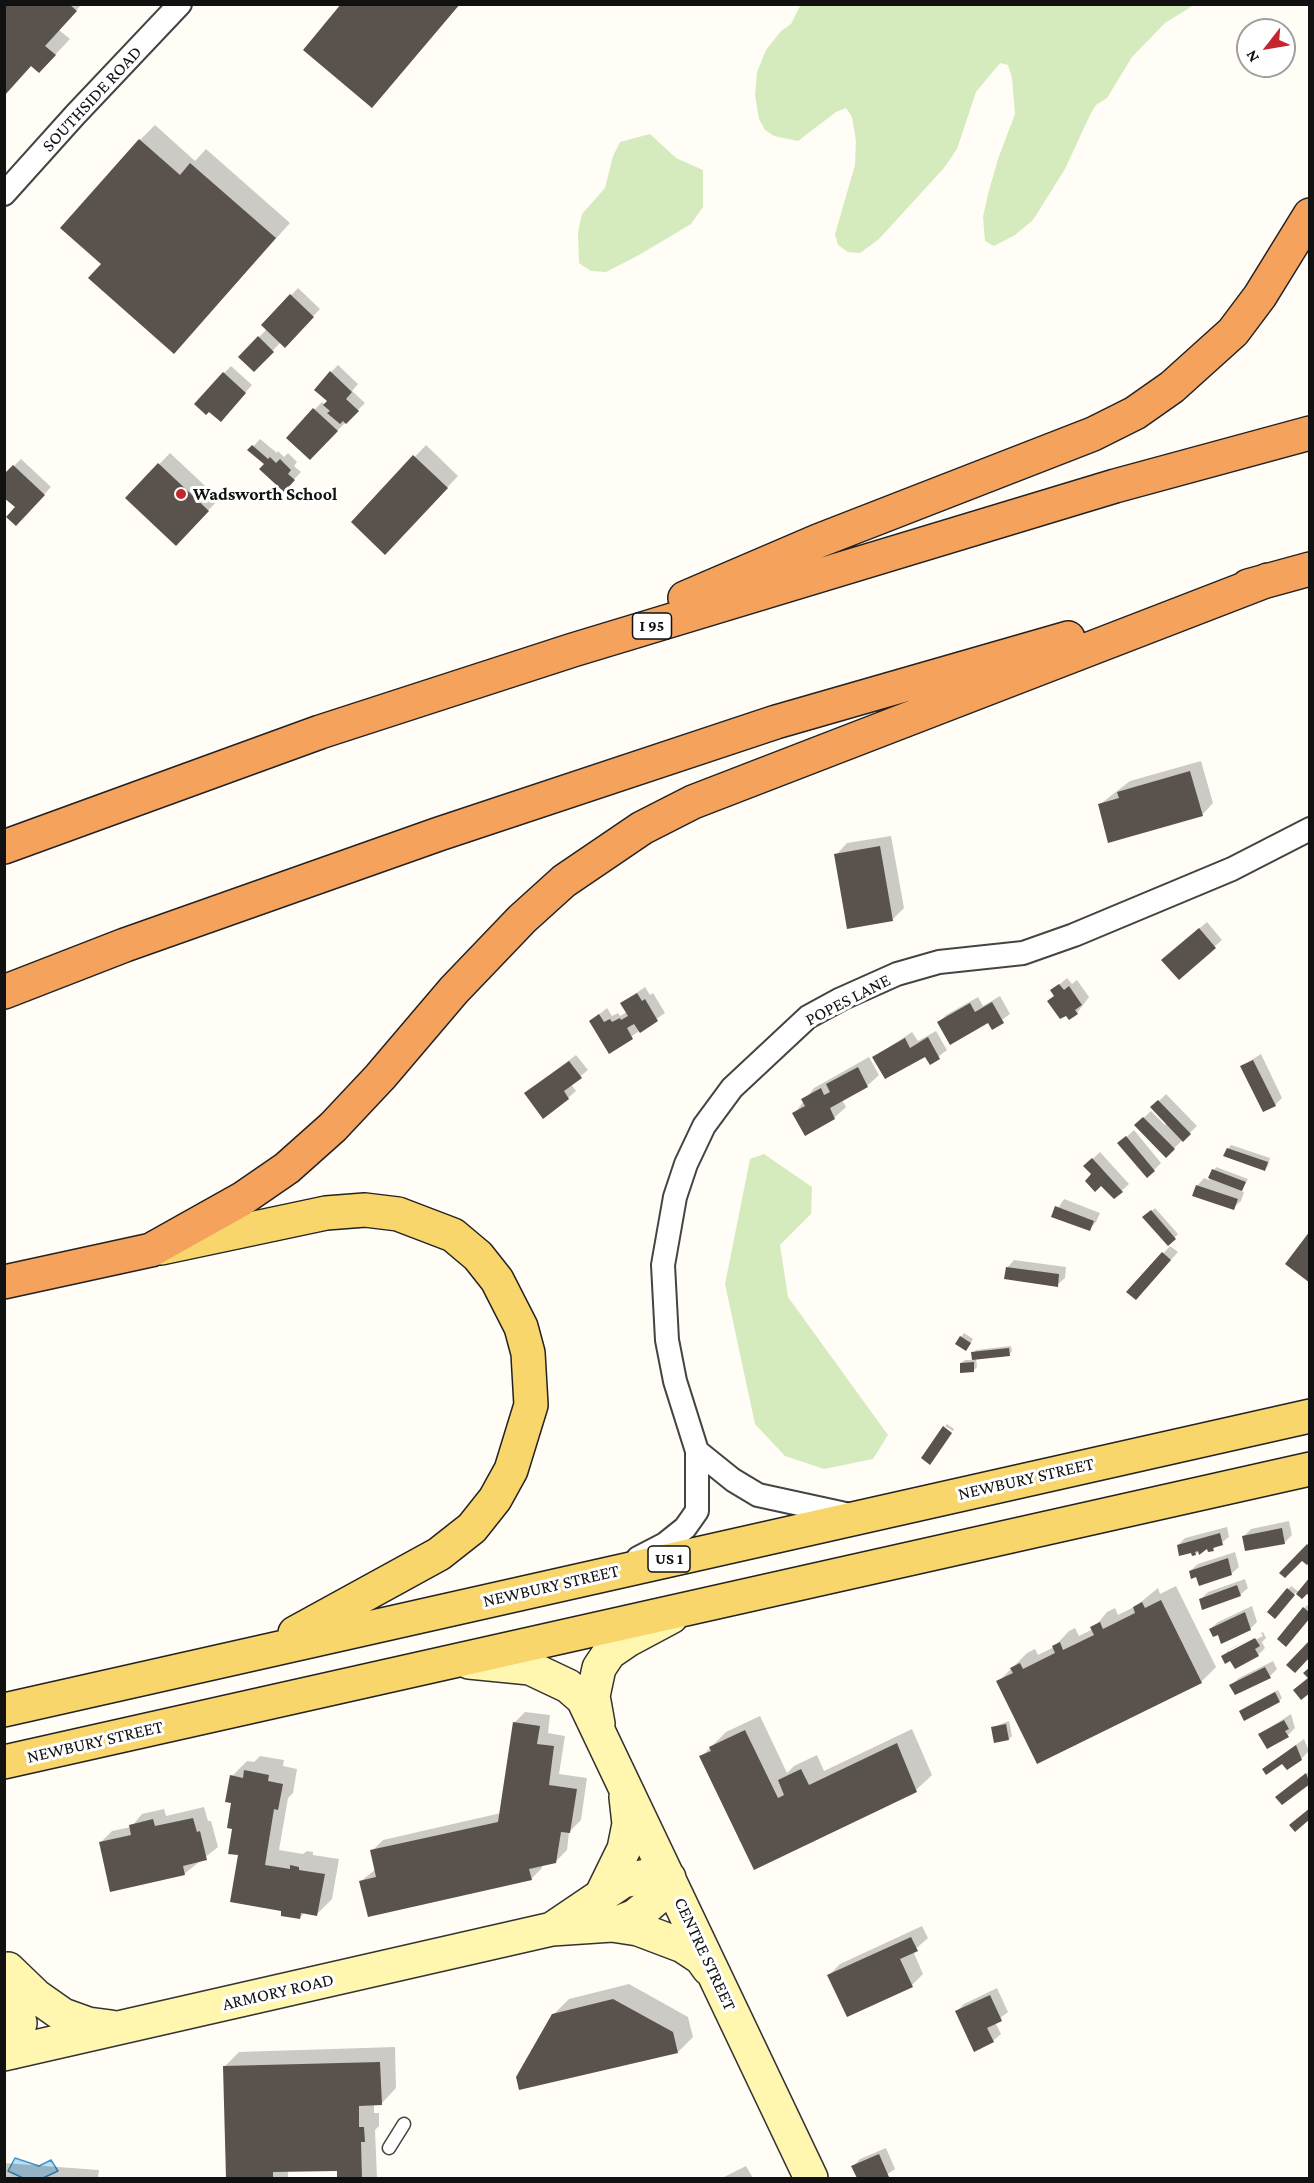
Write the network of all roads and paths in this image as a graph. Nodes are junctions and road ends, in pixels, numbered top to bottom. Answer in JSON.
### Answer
{"nodes":[{"id":1,"x":180,"y":4,"type":"edge"},
{"id":2,"x":4,"y":194,"type":"edge"},
{"id":3,"x":1310,"y":215,"type":"edge"},
{"id":4,"x":1310,"y":433,"type":"edge"},
{"id":5,"x":1310,"y":569,"type":"edge"},
{"id":6,"x":1268,"y":580,"type":"junction"},
{"id":7,"x":573,"y":650,"type":"junction"},
{"id":8,"x":1310,"y":829,"type":"edge"},
{"id":9,"x":4,"y":847,"type":"edge"},
{"id":10,"x":4,"y":992,"type":"edge"},
{"id":11,"x":151,"y":1250,"type":"junction"},
{"id":12,"x":4,"y":1282,"type":"edge"},
{"id":13,"x":1310,"y":1416,"type":"edge"},
{"id":14,"x":698,"y":1451,"type":"junction"},
{"id":15,"x":1310,"y":1469,"type":"edge"},
{"id":16,"x":860,"y":1516,"type":"junction"},
{"id":17,"x":613,"y":1572,"type":"junction"},
{"id":18,"x":704,"y":1604,"type":"junction"},
{"id":19,"x":255,"y":1654,"type":"junction"},
{"id":20,"x":452,"y":1662,"type":"junction"},
{"id":21,"x":16,"y":1707,"type":"edge"},
{"id":22,"x":599,"y":1729,"type":"junction"},
{"id":23,"x":4,"y":1762,"type":"edge"},
{"id":24,"x":619,"y":1773,"type":"junction"},
{"id":25,"x":669,"y":1878,"type":"junction"},
{"id":26,"x":602,"y":1894,"type":"junction"},
{"id":27,"x":612,"y":1925,"type":"junction"},
{"id":28,"x":552,"y":1929,"type":"junction"},
{"id":29,"x":6,"y":1966,"type":"edge"},
{"id":30,"x":717,"y":1980,"type":"junction"},
{"id":31,"x":122,"y":2028,"type":"junction"},
{"id":32,"x":7,"y":2050,"type":"edge"},
{"id":33,"x":404,"y":2124,"type":"dead end"},
{"id":34,"x":389,"y":2148,"type":"dead end"},
{"id":35,"x":811,"y":2178,"type":"edge"}],
"edges":[{"from":1,"to":2,"type":"street","name":"SOUTHSIDE ROAD"},
{"from":3,"to":7,"type":"highway"},
{"from":4,"to":7,"type":"highway","number":"I 95"},
{"from":5,"to":6,"type":"highway"},
{"from":6,"to":10,"type":"highway"},
{"from":6,"to":11,"type":"highway"},
{"from":7,"to":9,"type":"highway","number":"I 95"},
{"from":8,"to":14,"type":"street","name":"POPES LANE"},
{"from":11,"to":12,"type":"highway"},
{"from":11,"to":19,"type":"main road"},
{"from":13,"to":16,"type":"main road","name":"NEWBURY STREET","number":"US 1"},
{"from":14,"to":16,"type":"street"},
{"from":14,"to":17,"type":"street","name":"POPES LANE"},
{"from":15,"to":18,"type":"main road","name":"NEWBURY STREET"},
{"from":16,"to":17,"type":"main road","name":"NEWBURY STREET","number":"US 1"},
{"from":17,"to":19,"type":"main road","name":"NEWBURY STREET","number":"US 1"},
{"from":18,"to":20,"type":"main road","name":"NEWBURY STREET"},
{"from":18,"to":22,"type":"main road","name":"CENTRE STREET"},
{"from":19,"to":21,"type":"main road","name":"NEWBURY STREET","number":"US 1"},
{"from":20,"to":22,"type":"main road","name":"CENTRE STREET"},
{"from":20,"to":23,"type":"main road","name":"NEWBURY STREET"},
{"from":22,"to":24,"type":"main road","name":"CENTRE STREET"},
{"from":24,"to":25,"type":"main road","name":"CENTRE STREET"},
{"from":24,"to":26,"type":"main road"},
{"from":25,"to":26,"type":"main road","name":"ARMORY ROAD"},
{"from":25,"to":27,"type":"main road","name":"ARMORY ROAD"},
{"from":25,"to":30,"type":"main road","name":"CENTRE STREET"},
{"from":26,"to":28,"type":"main road","name":"ARMORY ROAD"},
{"from":27,"to":28,"type":"main road","name":"ARMORY ROAD"},
{"from":27,"to":30,"type":"main road"},
{"from":28,"to":31,"type":"main road","name":"ARMORY ROAD"},
{"from":29,"to":31,"type":"main road"},
{"from":29,"to":32,"type":"main road"},
{"from":30,"to":35,"type":"main road","name":"CENTRE STREET"},
{"from":31,"to":32,"type":"main road","name":"ARMORY ROAD"},
{"from":33,"to":34,"type":"lane"}]}
